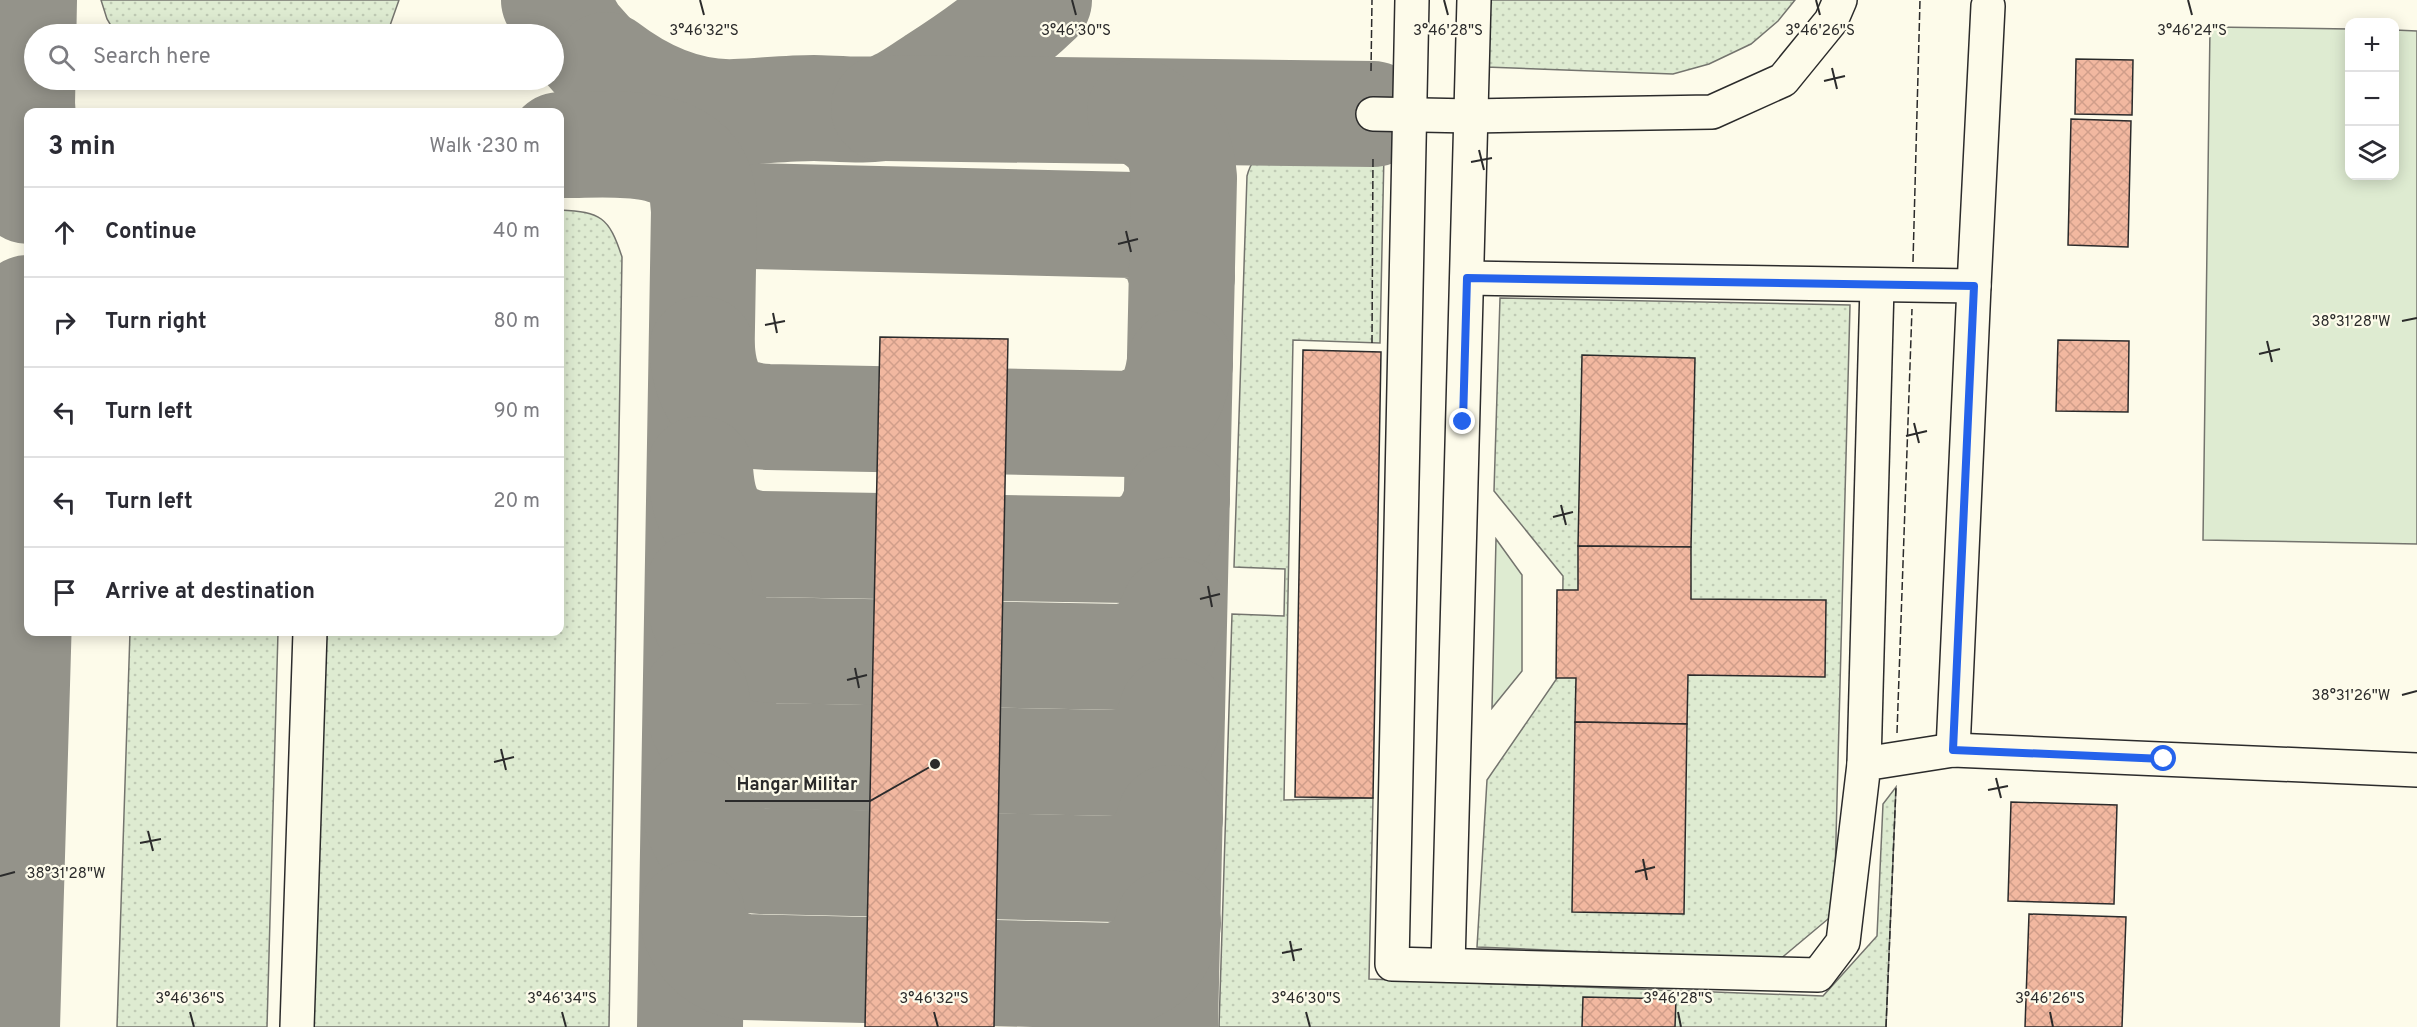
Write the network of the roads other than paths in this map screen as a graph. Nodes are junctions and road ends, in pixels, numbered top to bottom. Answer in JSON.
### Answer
{"nodes":[{"id":1,"x":1412,"y":0,"type":"edge"},
{"id":2,"x":1474,"y":0,"type":"edge"},
{"id":3,"x":1840,"y":0,"type":"edge"},
{"id":4,"x":1988,"y":6,"type":"dead end"},
{"id":5,"x":1372,"y":114,"type":"dead end"},
{"id":6,"x":1410,"y":115,"type":"junction"},
{"id":7,"x":1471,"y":116,"type":"junction"},
{"id":8,"x":1467,"y":278,"type":"junction"},
{"id":9,"x":1877,"y":286,"type":"junction"},
{"id":10,"x":1974,"y":286,"type":"junction"},
{"id":11,"x":310,"y":636,"type":"edge"},
{"id":12,"x":1953,"y":750,"type":"junction"},
{"id":13,"x":1864,"y":764,"type":"junction"},
{"id":14,"x":2417,"y":770,"type":"edge"},
{"id":15,"x":1448,"y":965,"type":"junction"},
{"id":16,"x":297,"y":1027,"type":"edge"}],
"edges":[{"from":1,"to":6,"type":"lane"},
{"from":2,"to":7,"type":"lane"},
{"from":3,"to":7,"type":"lane"},
{"from":4,"to":10,"type":"lane"},
{"from":5,"to":6,"type":"lane"},
{"from":6,"to":7,"type":"lane"},
{"from":6,"to":15,"type":"lane"},
{"from":7,"to":8,"type":"lane"},
{"from":8,"to":9,"type":"lane"},
{"from":8,"to":15,"type":"lane"},
{"from":9,"to":10,"type":"lane"},
{"from":9,"to":13,"type":"lane"},
{"from":10,"to":12,"type":"lane"},
{"from":11,"to":16,"type":"lane"},
{"from":12,"to":13,"type":"lane"},
{"from":12,"to":14,"type":"lane"},
{"from":13,"to":15,"type":"lane"}]}
